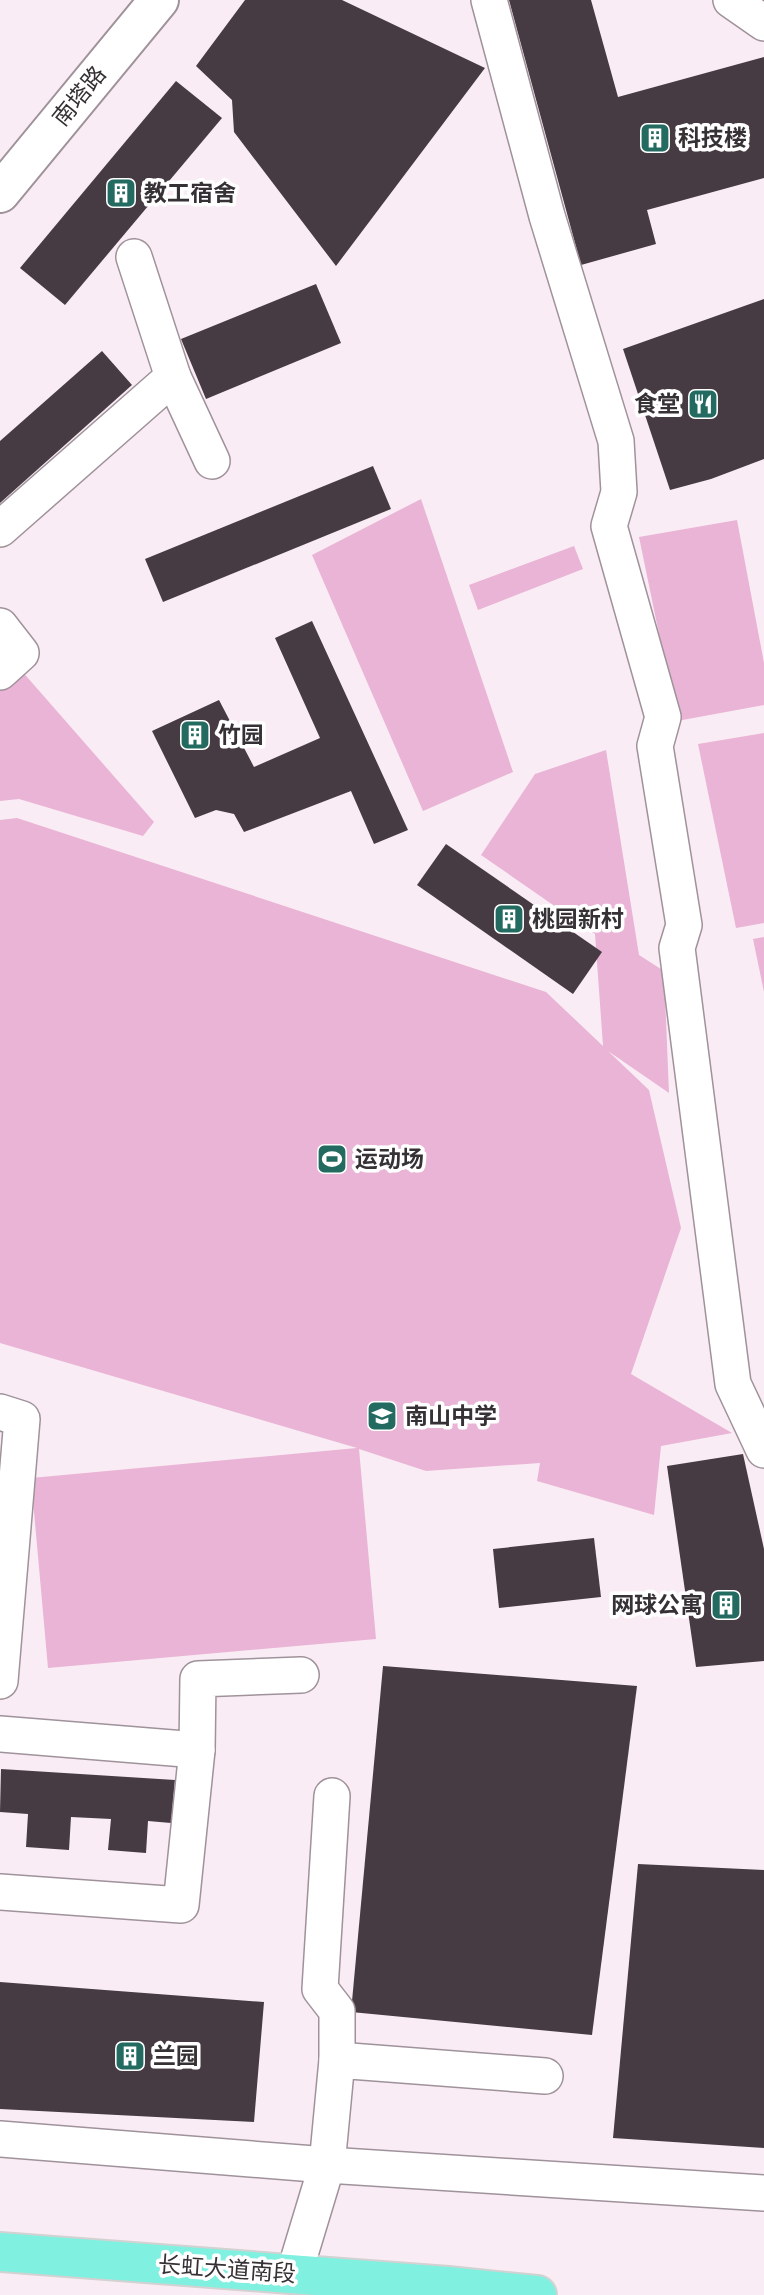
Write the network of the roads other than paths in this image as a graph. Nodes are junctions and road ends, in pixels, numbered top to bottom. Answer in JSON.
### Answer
{"nodes":[{"id":1,"x":159,"y":0,"type":"edge"},
{"id":2,"x":489,"y":0,"type":"edge"},
{"id":3,"x":731,"y":0,"type":"edge"},
{"id":4,"x":764,"y":23,"type":"edge"},
{"id":5,"x":0,"y":193,"type":"edge"},
{"id":6,"x":134,"y":257,"type":"dead end"},
{"id":7,"x":173,"y":377,"type":"junction"},
{"id":8,"x":212,"y":461,"type":"dead end"},
{"id":9,"x":0,"y":529,"type":"edge"},
{"id":10,"x":0,"y":626,"type":"edge"},
{"id":11,"x":0,"y":672,"type":"edge"},
{"id":12,"x":0,"y":1412,"type":"edge"},
{"id":13,"x":764,"y":1450,"type":"edge"},
{"id":14,"x":301,"y":1675,"type":"dead end"},
{"id":15,"x":0,"y":1681,"type":"edge"},
{"id":16,"x":0,"y":1734,"type":"edge"},
{"id":17,"x":197,"y":1751,"type":"junction"},
{"id":18,"x":332,"y":1796,"type":"dead end"},
{"id":19,"x":0,"y":1892,"type":"edge"},
{"id":20,"x":337,"y":2060,"type":"junction"},
{"id":21,"x":545,"y":2076,"type":"dead end"},
{"id":22,"x":0,"y":2139,"type":"edge"},
{"id":23,"x":327,"y":2165,"type":"junction"},
{"id":24,"x":764,"y":2193,"type":"edge"},
{"id":25,"x":0,"y":2252,"type":"edge"},
{"id":26,"x":294,"y":2274,"type":"junction"},
{"id":27,"x":537,"y":2295,"type":"edge"}],
"edges":[{"from":1,"to":5,"type":"street","name":"南塔路"},
{"from":2,"to":13,"type":"street"},
{"from":3,"to":4,"type":"street"},
{"from":6,"to":7,"type":"street"},
{"from":7,"to":8,"type":"street"},
{"from":7,"to":9,"type":"street"},
{"from":10,"to":11,"type":"street"},
{"from":12,"to":15,"type":"street"},
{"from":14,"to":17,"type":"street"},
{"from":16,"to":17,"type":"street"},
{"from":17,"to":19,"type":"street"},
{"from":18,"to":20,"type":"street"},
{"from":20,"to":21,"type":"street"},
{"from":20,"to":23,"type":"street"},
{"from":22,"to":23,"type":"street"},
{"from":23,"to":24,"type":"street"},
{"from":23,"to":26,"type":"street"},
{"from":25,"to":26,"type":"highway","name":"长虹大道南段"},
{"from":26,"to":27,"type":"highway","name":"长虹大道南段"}]}
